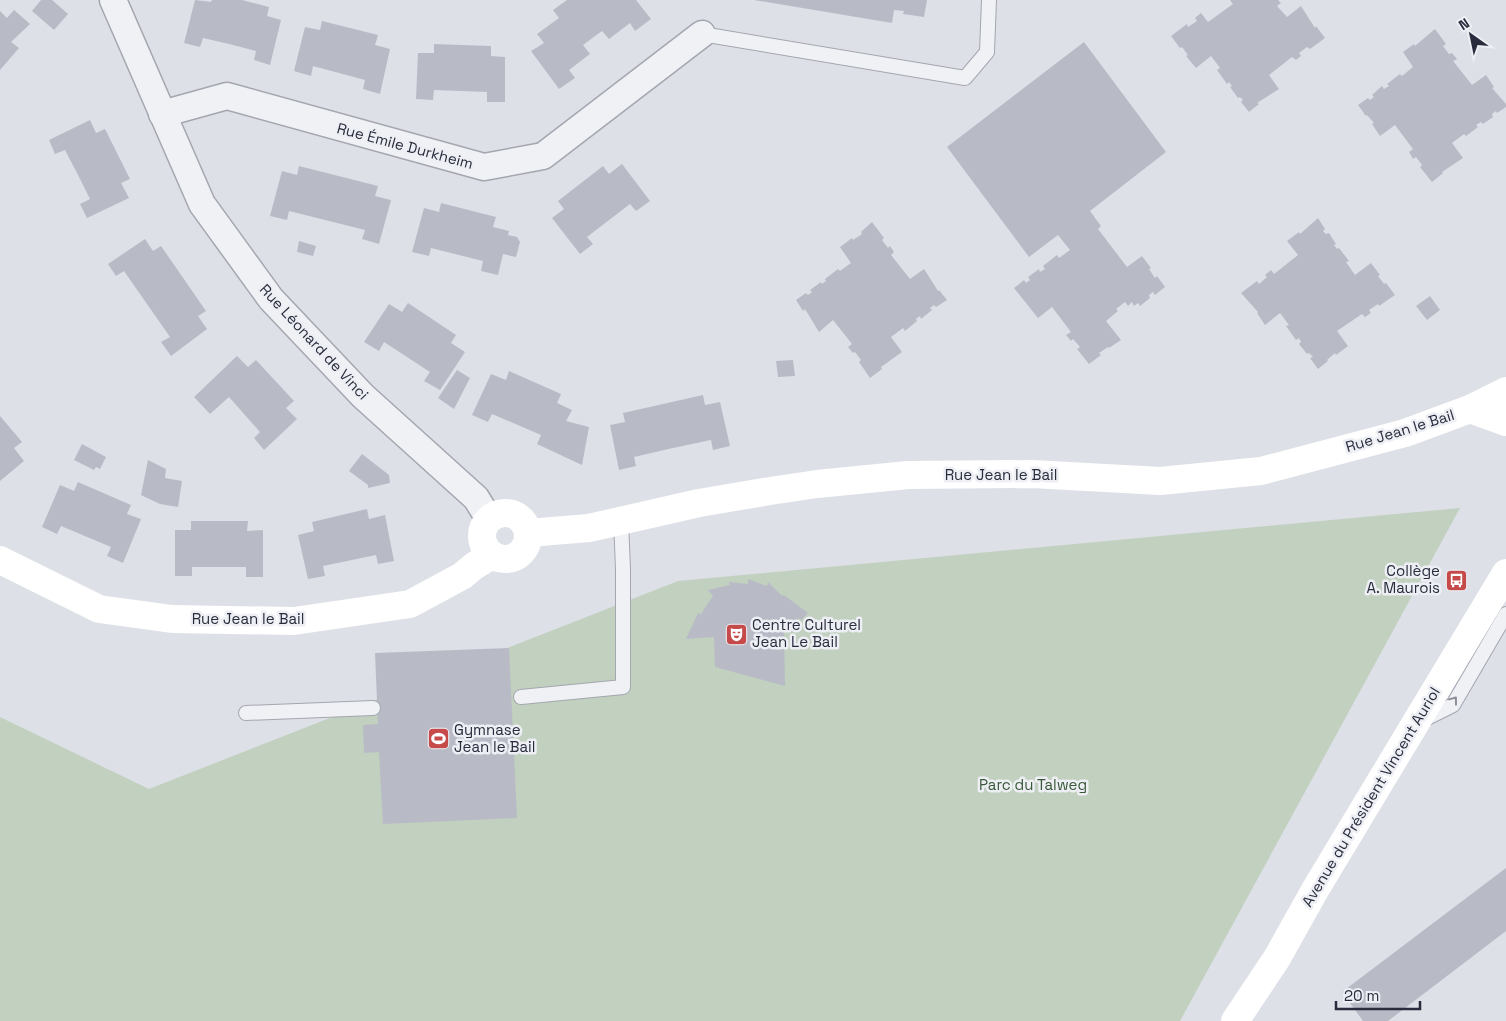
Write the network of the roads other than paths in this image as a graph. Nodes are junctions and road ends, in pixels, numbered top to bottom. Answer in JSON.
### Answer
{"nodes":[{"id":1,"x":113,"y":0,"type":"edge"},
{"id":2,"x":989,"y":0,"type":"edge"},
{"id":3,"x":702,"y":34,"type":"joint"},
{"id":4,"x":162,"y":114,"type":"junction"},
{"id":5,"x":1506,"y":392,"type":"edge"},
{"id":6,"x":1470,"y":409,"type":"junction"},
{"id":7,"x":1506,"y":422,"type":"edge"},
{"id":8,"x":489,"y":519,"type":"junction"},
{"id":9,"x":621,"y":521,"type":"junction"},
{"id":10,"x":528,"y":532,"type":"junction"},
{"id":11,"x":492,"y":555,"type":"junction"},
{"id":12,"x":0,"y":560,"type":"edge"},
{"id":13,"x":1506,"y":572,"type":"edge"},
{"id":14,"x":1506,"y":614,"type":"edge"},
{"id":15,"x":521,"y":697,"type":"dead end"},
{"id":16,"x":373,"y":708,"type":"dead end"},
{"id":17,"x":246,"y":713,"type":"dead end"},
{"id":18,"x":1414,"y":725,"type":"junction"},
{"id":19,"x":1235,"y":1021,"type":"edge"}],
"edges":[{"from":1,"to":4,"type":"street","name":"Rue Léonard de Vinci"},
{"from":2,"to":3,"type":"lane"},
{"from":3,"to":4,"type":"street","name":"Rue Émile Durkheim"},
{"from":4,"to":8,"type":"street","name":"Rue Léonard de Vinci"},
{"from":5,"to":6,"type":"street","name":"Rue Jean le Bail"},
{"from":6,"to":7,"type":"street","name":"Rue Jean le Bail"},
{"from":6,"to":9,"type":"street","name":"Rue Jean le Bail"},
{"from":8,"to":10,"type":"street"},
{"from":8,"to":11,"type":"street"},
{"from":9,"to":10,"type":"street","name":"Rue Jean le Bail"},
{"from":9,"to":15,"type":"lane"},
{"from":10,"to":11,"type":"street"},
{"from":11,"to":12,"type":"street","name":"Rue Jean le Bail"},
{"from":13,"to":18,"type":"street","name":"Avenue du Président Vincent Auriol"},
{"from":18,"to":14,"type":"lane","one_way":true},
{"from":16,"to":17,"type":"lane"},
{"from":18,"to":19,"type":"street","name":"Avenue du Président Vincent Auriol"}]}
